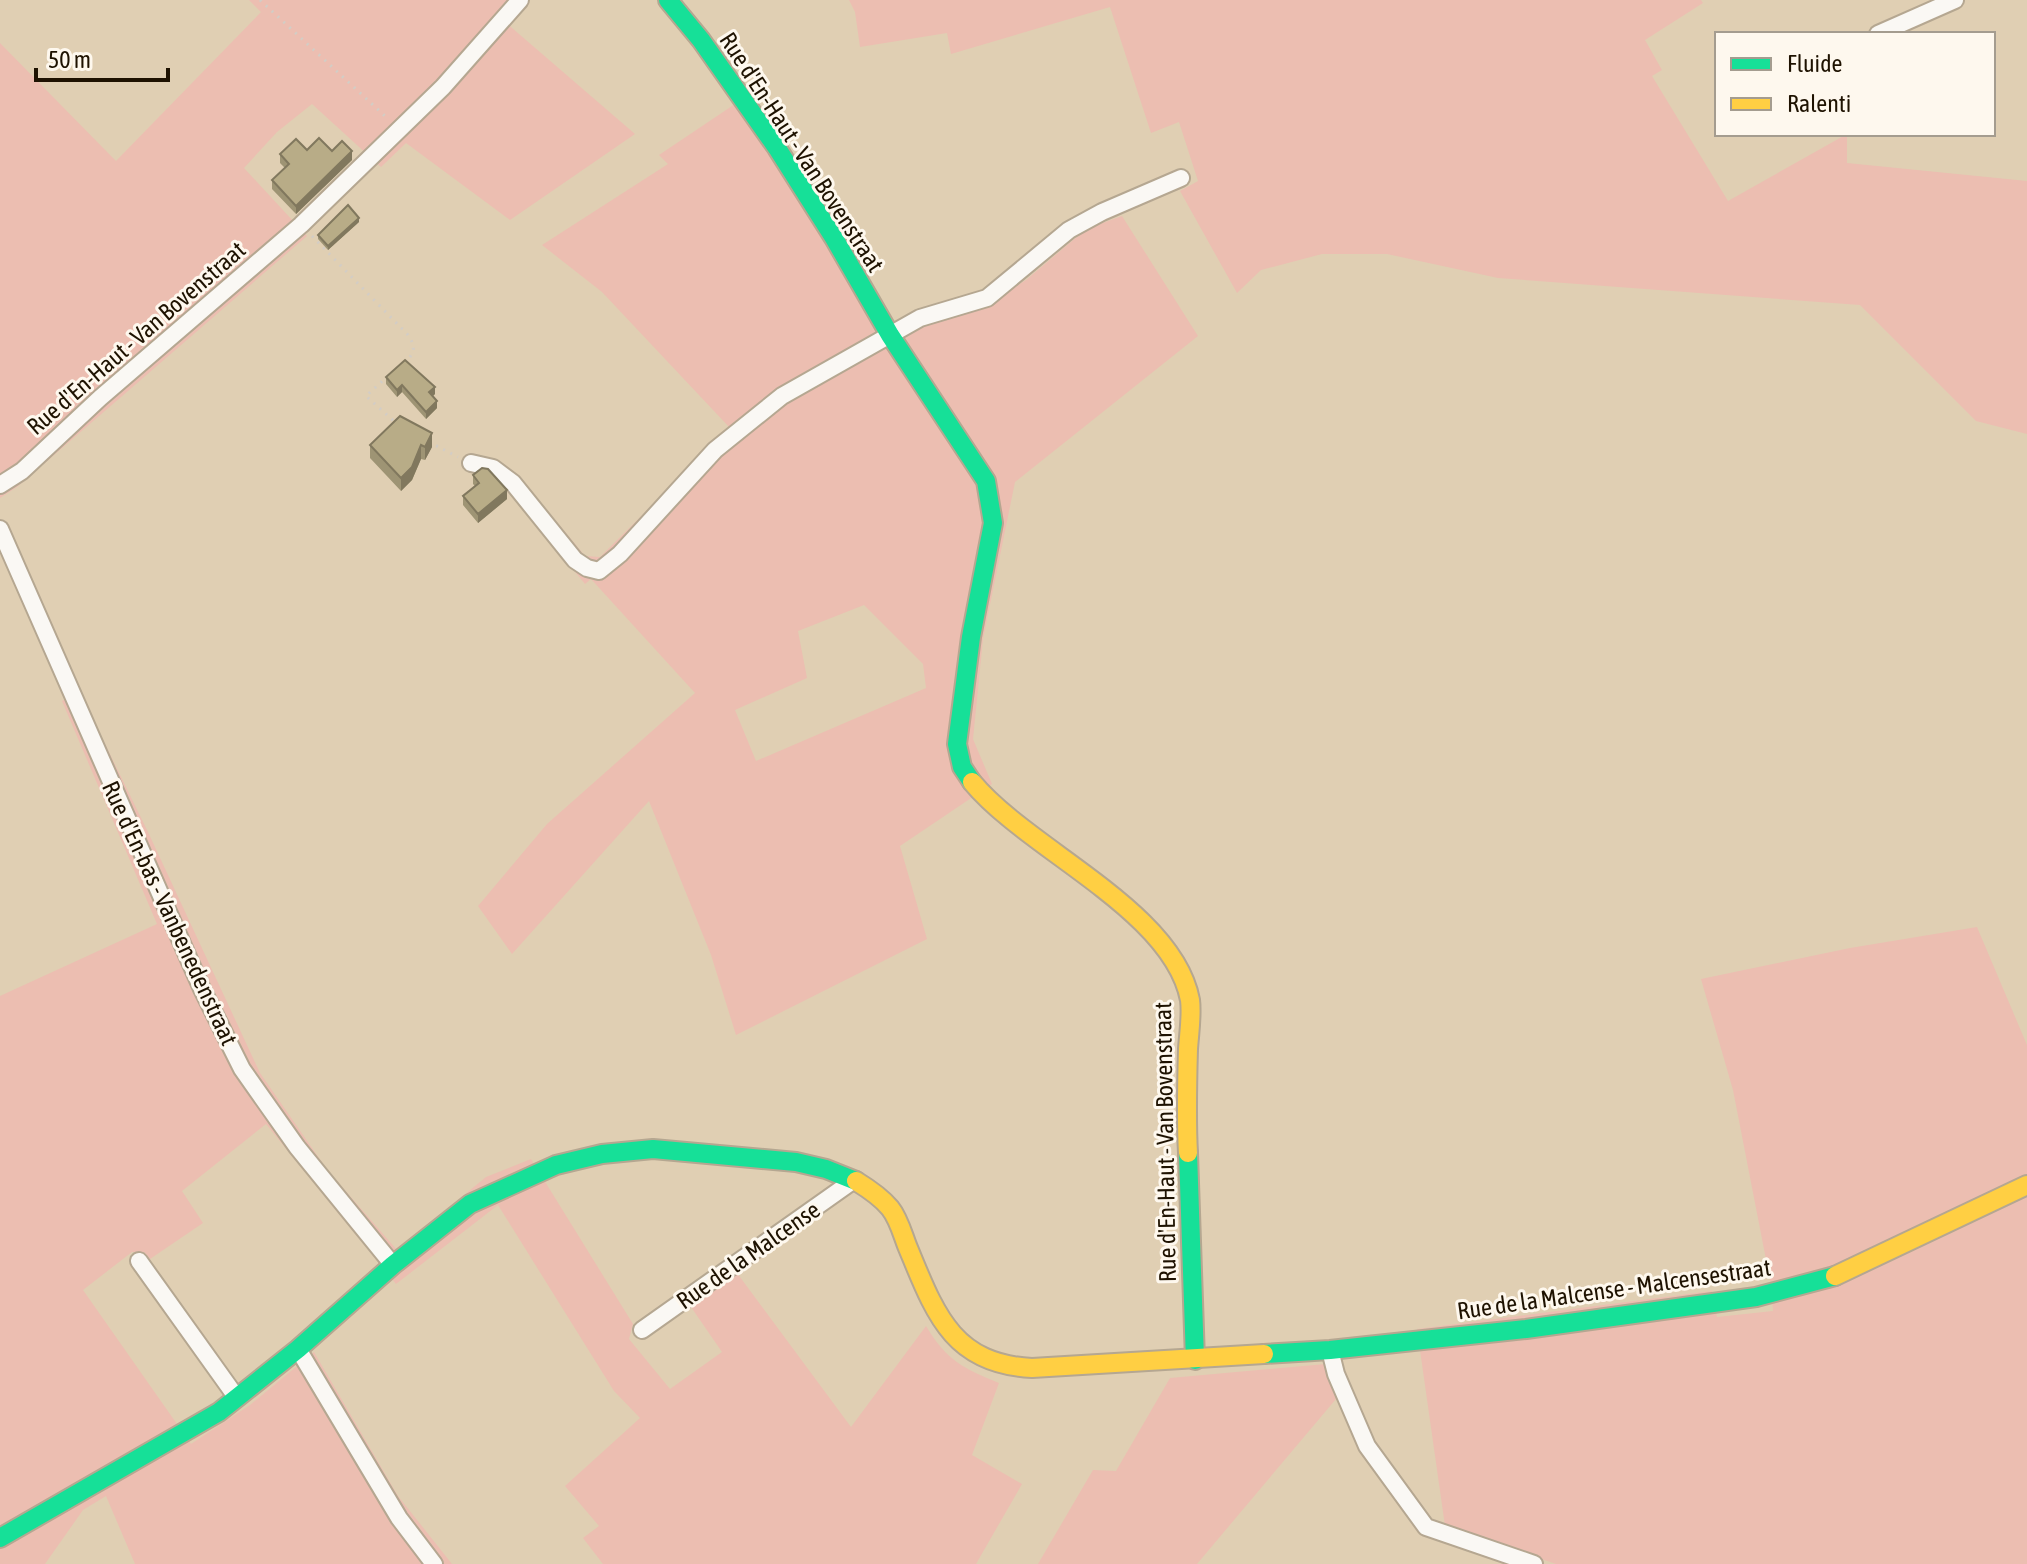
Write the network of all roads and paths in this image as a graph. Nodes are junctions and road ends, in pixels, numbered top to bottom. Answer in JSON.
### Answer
{"nodes":[{"id":1,"x":260,"y":0,"type":"edge"},
{"id":2,"x":520,"y":0,"type":"edge"},
{"id":3,"x":668,"y":0,"type":"edge"},
{"id":4,"x":1955,"y":0,"type":"edge"},
{"id":5,"x":1883,"y":32,"type":"edge"},
{"id":6,"x":400,"y":131,"type":"junction"},
{"id":7,"x":1181,"y":178,"type":"dead end"},
{"id":8,"x":301,"y":225,"type":"junction"},
{"id":9,"x":890,"y":335,"type":"junction"},
{"id":10,"x":399,"y":367,"type":"edge"},
{"id":11,"x":388,"y":377,"type":"edge"},
{"id":12,"x":394,"y":422,"type":"edge"},
{"id":13,"x":422,"y":438,"type":"edge"},
{"id":14,"x":471,"y":463,"type":"joint"},
{"id":15,"x":0,"y":485,"type":"edge"},
{"id":16,"x":0,"y":529,"type":"edge"},
{"id":17,"x":854,"y":1180,"type":"junction"},
{"id":18,"x":2027,"y":1185,"type":"edge"},
{"id":19,"x":139,"y":1261,"type":"dead end"},
{"id":20,"x":393,"y":1265,"type":"junction"},
{"id":21,"x":642,"y":1330,"type":"dead end"},
{"id":22,"x":298,"y":1349,"type":"junction"},
{"id":23,"x":1330,"y":1350,"type":"junction"},
{"id":24,"x":1195,"y":1360,"type":"junction"},
{"id":25,"x":237,"y":1398,"type":"junction"},
{"id":26,"x":0,"y":1538,"type":"edge"},
{"id":27,"x":434,"y":1564,"type":"edge"},
{"id":28,"x":1534,"y":1564,"type":"edge"}],
"edges":[{"from":1,"to":6,"type":"path"},
{"from":2,"to":6,"type":"street","name":"Rue d'En-Haut - Van Bovenstraat"},
{"from":3,"to":9,"type":"street","name":"Rue d'En-Haut - Van Bovenstraat"},
{"from":4,"to":5,"type":"street"},
{"from":6,"to":8,"type":"street","name":"Rue d'En-Haut - Van Bovenstraat"},
{"from":7,"to":9,"type":"street"},
{"from":8,"to":10,"type":"path"},
{"from":8,"to":15,"type":"street","name":"Rue d'En-Haut - Van Bovenstraat"},
{"from":9,"to":14,"type":"street"},
{"from":9,"to":24,"type":"street","name":"Rue d'En-Haut - Van Bovenstraat"},
{"from":11,"to":12,"type":"path"},
{"from":13,"to":14,"type":"path"},
{"from":16,"to":20,"type":"street","name":"Rue d'En-bas - Vanbenedenstraat"},
{"from":17,"to":20,"type":"street","name":"Rue de la Malcense - Malcensestraat"},
{"from":17,"to":21,"type":"street","name":"Rue de la Malcense"},
{"from":17,"to":24,"type":"street","name":"Rue de la Malcense - Malcensestraat"},
{"from":18,"to":23,"type":"street","name":"Rue de la Malcense - Malcensestraat"},
{"from":19,"to":25,"type":"street"},
{"from":20,"to":22,"type":"street","name":"Rue de la Malcense - Malcensestraat"},
{"from":22,"to":25,"type":"street","name":"Rue de la Malcense - Malcensestraat"},
{"from":22,"to":27,"type":"street"},
{"from":23,"to":24,"type":"street","name":"Rue de la Malcense - Malcensestraat"},
{"from":23,"to":28,"type":"street"},
{"from":25,"to":26,"type":"street","name":"Rue de la Malcense - Malcensestraat"}]}
